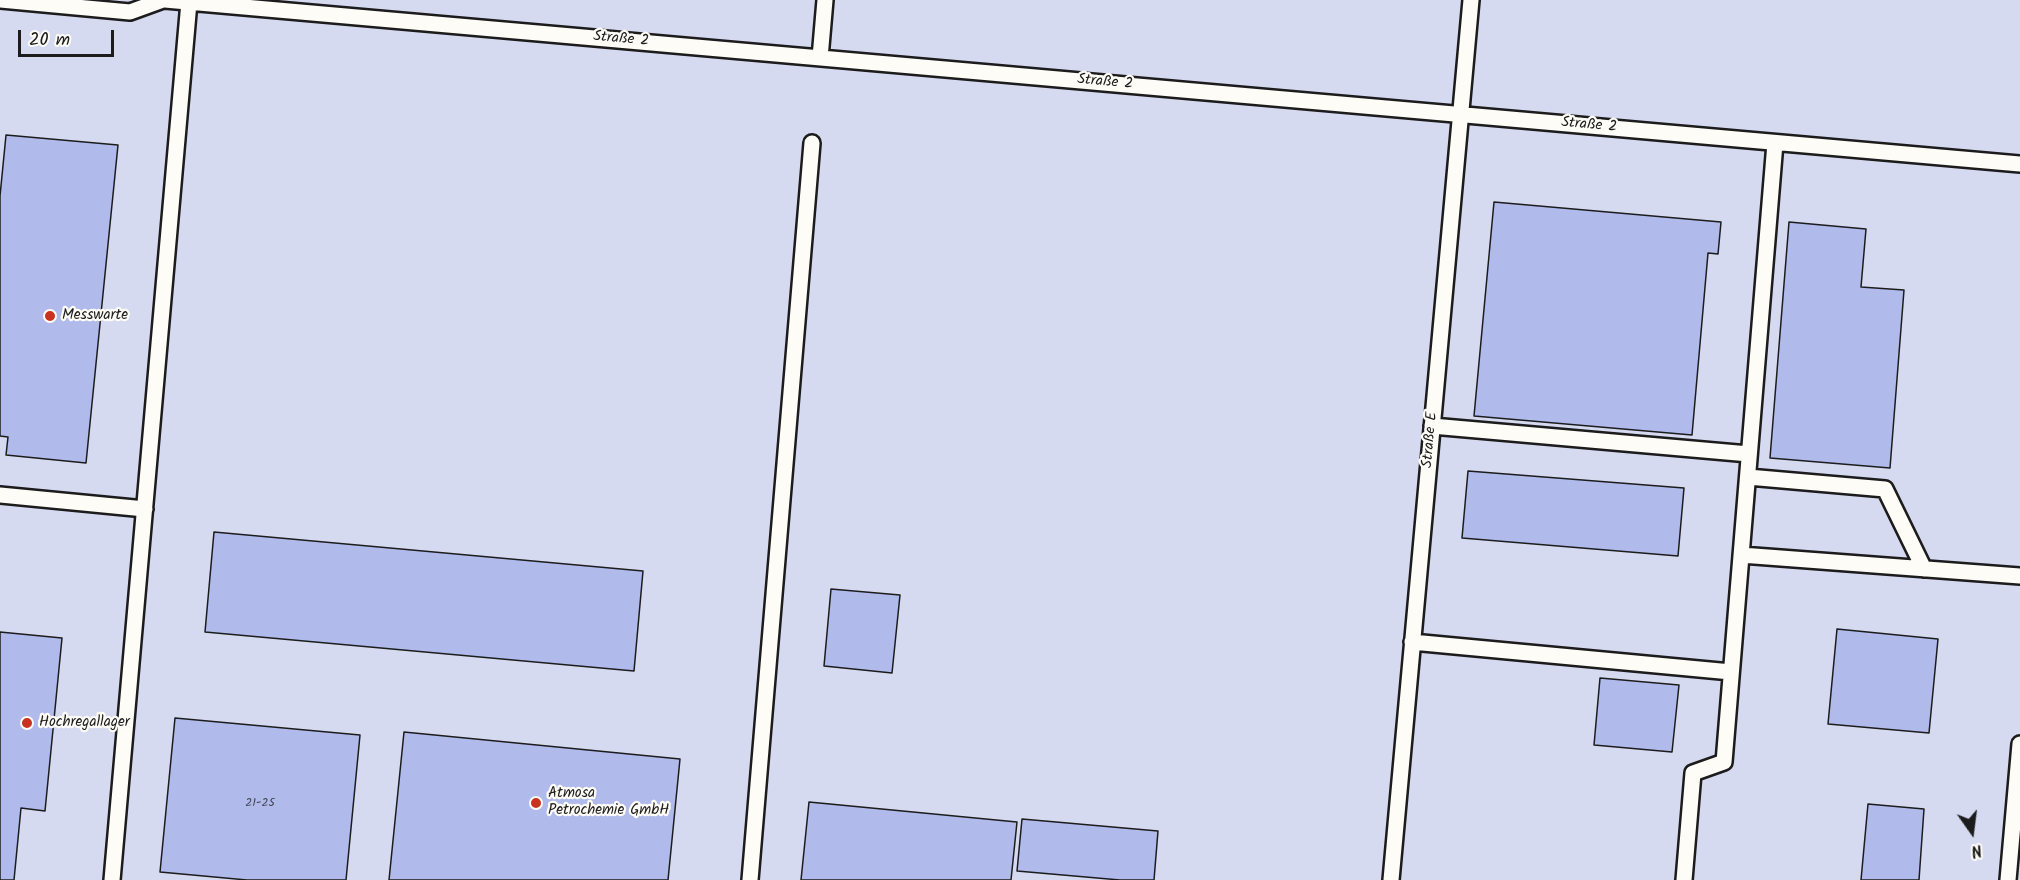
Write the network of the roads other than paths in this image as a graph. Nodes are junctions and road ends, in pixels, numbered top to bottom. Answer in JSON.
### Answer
{"nodes":[{"id":1,"x":0,"y":0,"type":"edge"},
{"id":2,"x":164,"y":0,"type":"edge"},
{"id":3,"x":825,"y":0,"type":"edge"},
{"id":4,"x":1471,"y":0,"type":"edge"},
{"id":5,"x":189,"y":2,"type":"junction"},
{"id":6,"x":263,"y":4,"type":"edge"},
{"id":7,"x":820,"y":58,"type":"junction"},
{"id":8,"x":1461,"y":115,"type":"junction"},
{"id":9,"x":812,"y":143,"type":"dead end"},
{"id":10,"x":1775,"y":143,"type":"junction"},
{"id":11,"x":2020,"y":164,"type":"edge"},
{"id":12,"x":1432,"y":426,"type":"junction"},
{"id":13,"x":1749,"y":454,"type":"junction"},
{"id":14,"x":1748,"y":477,"type":"junction"},
{"id":15,"x":0,"y":495,"type":"edge"},
{"id":16,"x":145,"y":509,"type":"junction"},
{"id":17,"x":1741,"y":555,"type":"junction"},
{"id":18,"x":1924,"y":569,"type":"junction"},
{"id":19,"x":2020,"y":576,"type":"edge"},
{"id":20,"x":1412,"y":642,"type":"junction"},
{"id":21,"x":1731,"y":672,"type":"junction"},
{"id":22,"x":2020,"y":744,"type":"edge"},
{"id":23,"x":112,"y":880,"type":"edge"},
{"id":24,"x":750,"y":880,"type":"edge"},
{"id":25,"x":1391,"y":880,"type":"edge"},
{"id":26,"x":1684,"y":880,"type":"edge"},
{"id":27,"x":2008,"y":880,"type":"edge"}],
"edges":[{"from":1,"to":2,"type":"lane"},
{"from":2,"to":5,"type":"lane","name":"Straße 2"},
{"from":3,"to":7,"type":"lane"},
{"from":4,"to":8,"type":"lane","name":"Straße E"},
{"from":5,"to":6,"type":"lane","name":"Straße 2"},
{"from":5,"to":16,"type":"lane"},
{"from":6,"to":7,"type":"lane","name":"Straße 2"},
{"from":7,"to":8,"type":"lane","name":"Straße 2"},
{"from":8,"to":10,"type":"lane","name":"Straße 2"},
{"from":8,"to":12,"type":"lane","name":"Straße E"},
{"from":9,"to":24,"type":"lane"},
{"from":10,"to":11,"type":"lane","name":"Straße 2"},
{"from":10,"to":13,"type":"lane"},
{"from":12,"to":13,"type":"lane"},
{"from":12,"to":20,"type":"lane","name":"Straße E"},
{"from":13,"to":14,"type":"lane"},
{"from":14,"to":17,"type":"lane"},
{"from":14,"to":18,"type":"lane"},
{"from":15,"to":16,"type":"lane"},
{"from":16,"to":23,"type":"lane"},
{"from":17,"to":18,"type":"lane"},
{"from":17,"to":21,"type":"lane"},
{"from":18,"to":19,"type":"lane"},
{"from":20,"to":21,"type":"lane"},
{"from":20,"to":25,"type":"lane","name":"Straße E"},
{"from":21,"to":26,"type":"lane"},
{"from":22,"to":27,"type":"lane"}]}
